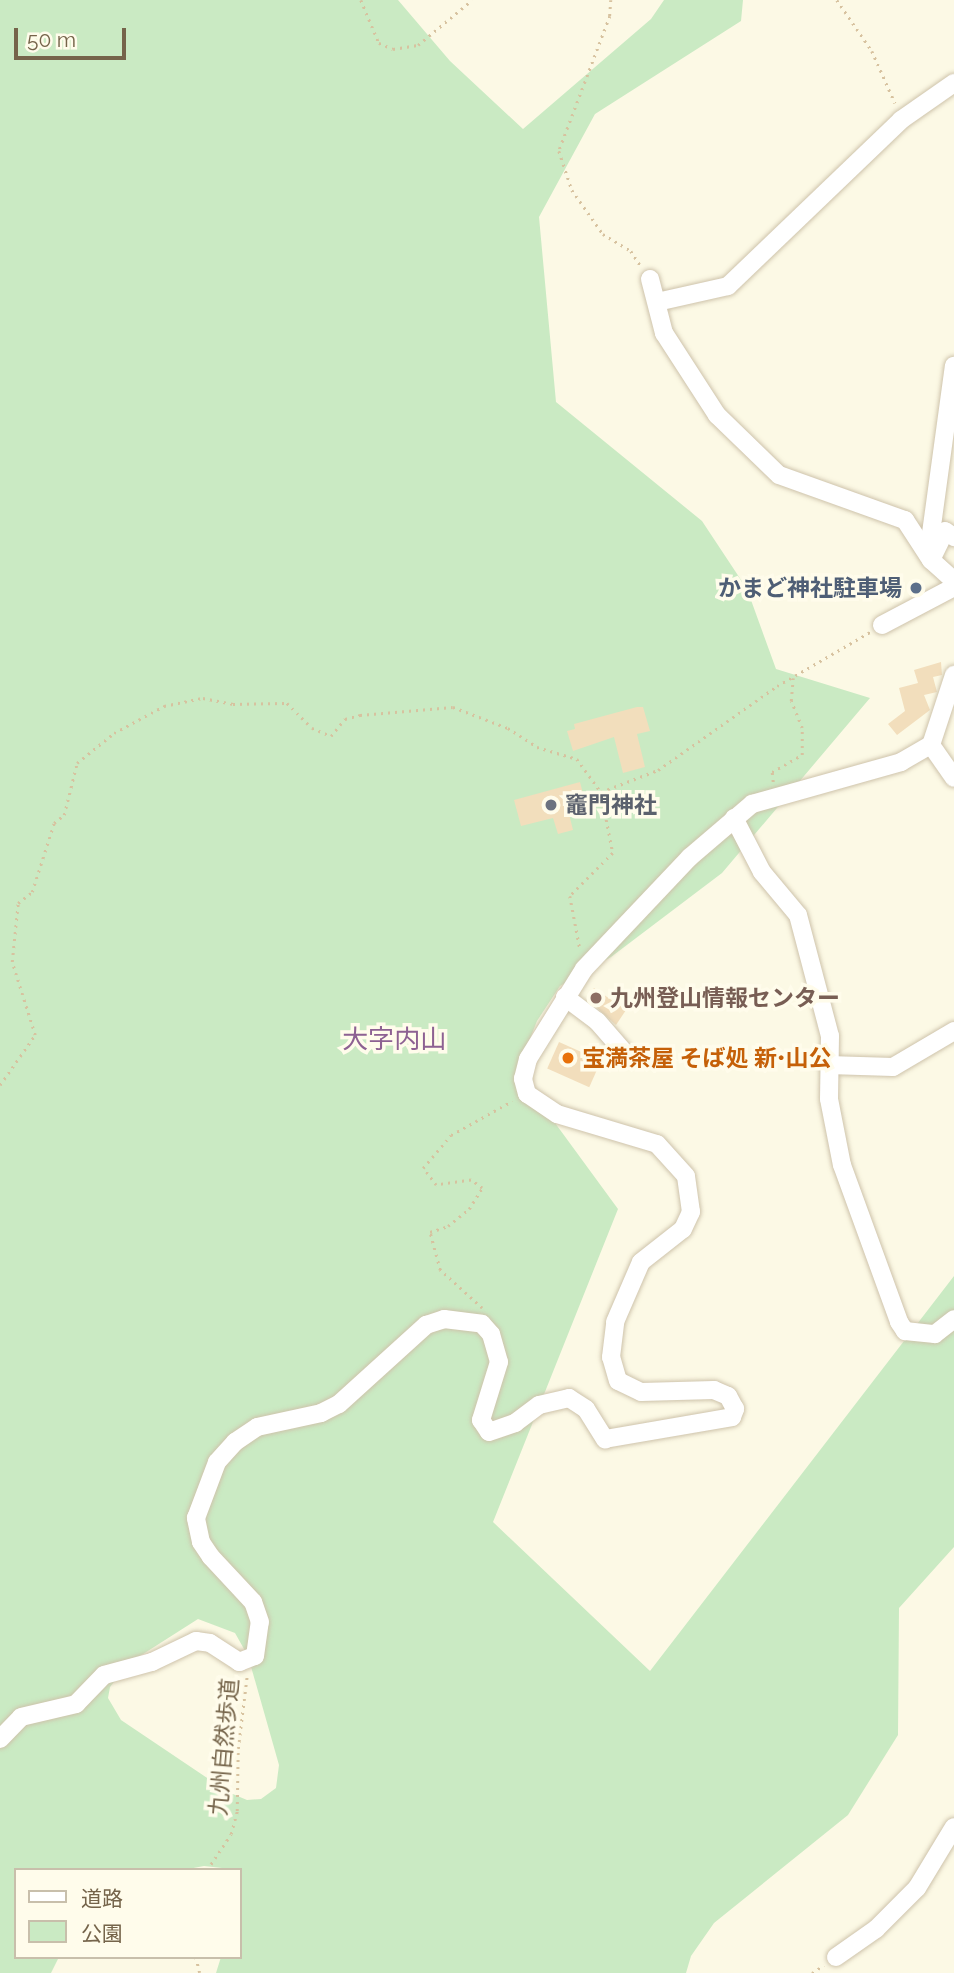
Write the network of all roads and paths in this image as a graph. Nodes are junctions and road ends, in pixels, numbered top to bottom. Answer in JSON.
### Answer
{"nodes":[{"id":1,"x":361,"y":0,"type":"edge"},
{"id":2,"x":472,"y":0,"type":"edge"},
{"id":3,"x":611,"y":0,"type":"edge"},
{"id":4,"x":837,"y":0,"type":"edge"},
{"id":5,"x":954,"y":83,"type":"edge"},
{"id":6,"x":901,"y":120,"type":"junction"},
{"id":7,"x":650,"y":279,"type":"joint"},
{"id":8,"x":657,"y":302,"type":"junction"},
{"id":9,"x":954,"y":366,"type":"edge"},
{"id":10,"x":954,"y":537,"type":"edge"},
{"id":11,"x":930,"y":557,"type":"junction"},
{"id":12,"x":954,"y":581,"type":"edge"},
{"id":13,"x":954,"y":587,"type":"edge"},
{"id":14,"x":882,"y":625,"type":"joint"},
{"id":15,"x":954,"y":675,"type":"edge"},
{"id":16,"x":792,"y":677,"type":"junction"},
{"id":17,"x":954,"y":719,"type":"edge"},
{"id":18,"x":933,"y":736,"type":"junction"},
{"id":19,"x":954,"y":778,"type":"edge"},
{"id":20,"x":601,"y":792,"type":"junction"},
{"id":21,"x":775,"y":796,"type":"junction"},
{"id":22,"x":734,"y":818,"type":"junction"},
{"id":23,"x":584,"y":969,"type":"junction"},
{"id":24,"x":565,"y":997,"type":"junction"},
{"id":25,"x":954,"y":1031,"type":"edge"},
{"id":26,"x":624,"y":1052,"type":"dead end"},
{"id":27,"x":828,"y":1065,"type":"junction"},
{"id":28,"x":0,"y":1085,"type":"edge"},
{"id":29,"x":527,"y":1094,"type":"junction"},
{"id":30,"x":954,"y":1319,"type":"edge"},
{"id":31,"x":482,"y":1324,"type":"junction"},
{"id":32,"x":248,"y":1662,"type":"junction"},
{"id":33,"x":0,"y":1739,"type":"edge"},
{"id":34,"x":954,"y":1827,"type":"edge"},
{"id":35,"x":208,"y":1868,"type":"edge"},
{"id":36,"x":836,"y":1957,"type":"dead end"}],
"edges":[{"from":1,"to":2,"type":"path"},
{"from":3,"to":7,"type":"path"},
{"from":4,"to":6,"type":"path"},
{"from":5,"to":6,"type":"street"},
{"from":6,"to":8,"type":"street"},
{"from":7,"to":8,"type":"street"},
{"from":8,"to":11,"type":"street"},
{"from":9,"to":11,"type":"street"},
{"from":10,"to":11,"type":"street"},
{"from":11,"to":12,"type":"street"},
{"from":13,"to":14,"type":"street"},
{"from":14,"to":16,"type":"path"},
{"from":15,"to":18,"type":"street"},
{"from":16,"to":20,"type":"path"},
{"from":16,"to":21,"type":"path"},
{"from":17,"to":18,"type":"street"},
{"from":18,"to":19,"type":"street"},
{"from":18,"to":21,"type":"street"},
{"from":20,"to":23,"type":"path"},
{"from":20,"to":28,"type":"path"},
{"from":21,"to":22,"type":"street"},
{"from":22,"to":23,"type":"street"},
{"from":22,"to":27,"type":"street"},
{"from":23,"to":24,"type":"street"},
{"from":24,"to":26,"type":"street"},
{"from":24,"to":29,"type":"street"},
{"from":25,"to":27,"type":"street"},
{"from":27,"to":30,"type":"street"},
{"from":29,"to":31,"type":"path"},
{"from":29,"to":31,"type":"street"},
{"from":31,"to":32,"type":"street"},
{"from":32,"to":33,"type":"street"},
{"from":32,"to":35,"type":"path","name":"九州自然歩道"},
{"from":34,"to":36,"type":"street"}]}
